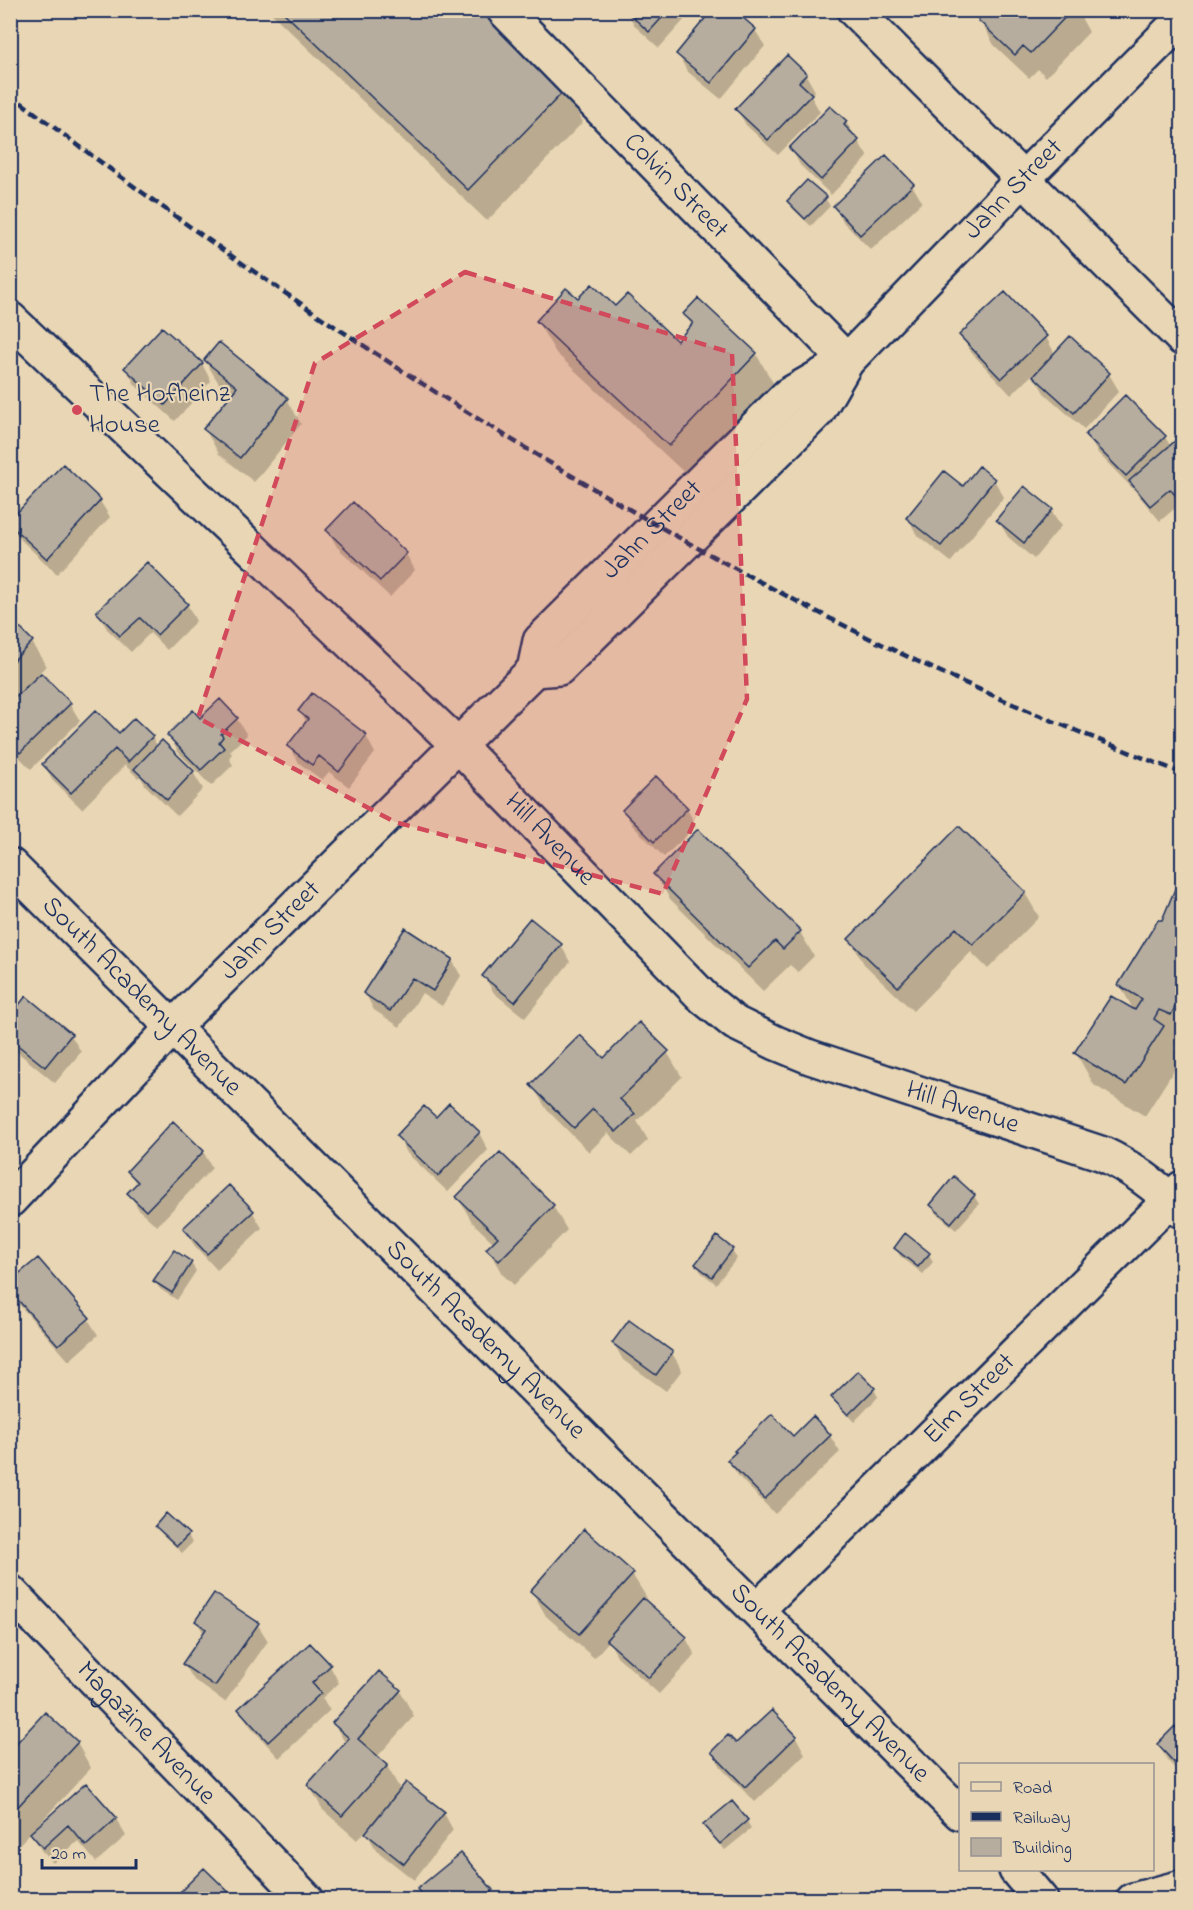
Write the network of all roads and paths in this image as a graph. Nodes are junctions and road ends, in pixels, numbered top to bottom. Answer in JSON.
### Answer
{"nodes":[{"id":1,"x":504,"y":10,"type":"edge"},
{"id":2,"x":854,"y":10,"type":"edge"},
{"id":3,"x":1182,"y":19,"type":"edge"},
{"id":4,"x":1023,"y":179,"type":"junction"},
{"id":5,"x":10,"y":319,"type":"edge"},
{"id":6,"x":1182,"y":338,"type":"edge"},
{"id":7,"x":847,"y":361,"type":"junction"},
{"id":8,"x":458,"y":745,"type":"junction"},
{"id":9,"x":10,"y":865,"type":"edge"},
{"id":10,"x":172,"y":1028,"type":"junction"},
{"id":11,"x":11,"y":1197,"type":"edge"},
{"id":12,"x":1178,"y":1200,"type":"edge"},
{"id":13,"x":10,"y":1592,"type":"edge"},
{"id":14,"x":758,"y":1609,"type":"junction"},
{"id":15,"x":959,"y":1812,"type":"edge"},
{"id":16,"x":1018,"y":1871,"type":"edge"},
{"id":17,"x":1182,"y":1887,"type":"edge"},
{"id":18,"x":307,"y":1899,"type":"edge"},
{"id":19,"x":1041,"y":1899,"type":"edge"},
{"id":20,"x":1132,"y":1899,"type":"edge"}],
"edges":[{"from":1,"to":7,"type":"street","name":"Colvin Street"},
{"from":2,"to":4,"type":"street"},
{"from":3,"to":4,"type":"street","name":"Jahn Street"},
{"from":4,"to":6,"type":"street"},
{"from":4,"to":7,"type":"street","name":"Jahn Street"},
{"from":5,"to":8,"type":"street","name":"Hill Avenue"},
{"from":7,"to":8,"type":"street","name":"Jahn Street"},
{"from":8,"to":10,"type":"street","name":"Jahn Street"},
{"from":8,"to":12,"type":"street","name":"Hill Avenue"},
{"from":9,"to":10,"type":"street","name":"South Academy Avenue"},
{"from":10,"to":11,"type":"street","name":"Jahn Street"},
{"from":10,"to":14,"type":"street","name":"South Academy Avenue"},
{"from":12,"to":14,"type":"street","name":"Elm Street"},
{"from":13,"to":18,"type":"street","name":"Magazine Avenue"},
{"from":14,"to":15,"type":"street","name":"South Academy Avenue"},
{"from":16,"to":19,"type":"street"},
{"from":17,"to":20,"type":"street"}]}
